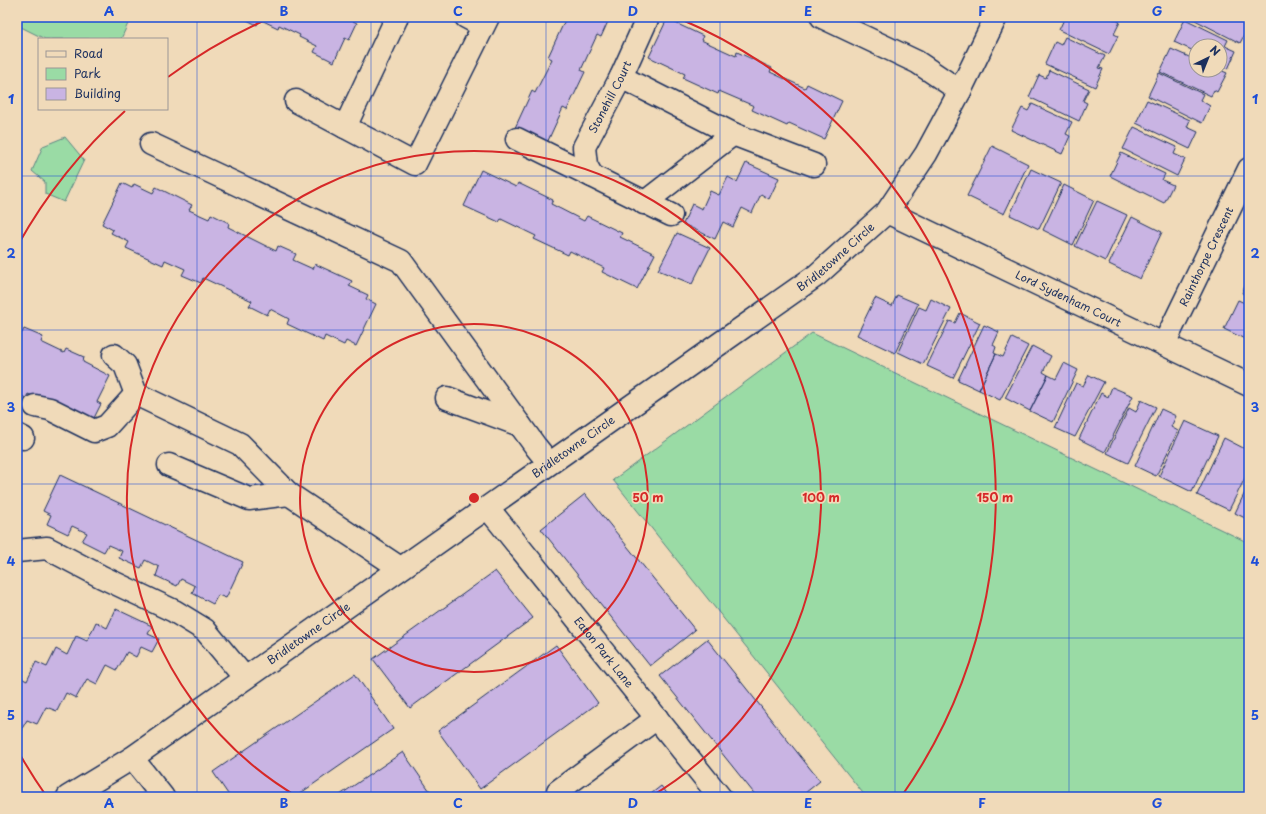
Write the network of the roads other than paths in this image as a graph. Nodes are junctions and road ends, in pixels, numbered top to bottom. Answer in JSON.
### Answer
{"nodes":[{"id":1,"x":397,"y":17,"type":"edge"},
{"id":2,"x":648,"y":17,"type":"edge"},
{"id":3,"x":822,"y":17,"type":"edge"},
{"id":4,"x":996,"y":17,"type":"edge"},
{"id":5,"x":479,"y":20,"type":"edge"},
{"id":6,"x":621,"y":77,"type":"junction"},
{"id":7,"x":960,"y":91,"type":"junction"},
{"id":8,"x":296,"y":101,"type":"dead end"},
{"id":9,"x":345,"y":127,"type":"junction"},
{"id":10,"x":733,"y":134,"type":"junction"},
{"id":11,"x":517,"y":139,"type":"dead end"},
{"id":12,"x":152,"y":144,"type":"dead end"},
{"id":13,"x":814,"y":165,"type":"dead end"},
{"id":14,"x":1249,"y":169,"type":"edge"},
{"id":15,"x":592,"y":176,"type":"junction"},
{"id":16,"x":644,"y":202,"type":"junction"},
{"id":17,"x":887,"y":212,"type":"junction"},
{"id":18,"x":671,"y":215,"type":"dead end"},
{"id":19,"x":1164,"y":344,"type":"junction"},
{"id":20,"x":114,"y":355,"type":"dead end"},
{"id":21,"x":1249,"y":385,"type":"edge"},
{"id":22,"x":136,"y":394,"type":"junction"},
{"id":23,"x":447,"y":398,"type":"dead end"},
{"id":24,"x":35,"y":406,"type":"dead end"},
{"id":25,"x":520,"y":425,"type":"junction"},
{"id":26,"x":549,"y":463,"type":"junction"},
{"id":27,"x":169,"y":465,"type":"dead end"},
{"id":28,"x":289,"y":494,"type":"junction"},
{"id":29,"x":488,"y":508,"type":"junction"},
{"id":30,"x":17,"y":551,"type":"edge"},
{"id":31,"x":400,"y":568,"type":"junction"},
{"id":32,"x":245,"y":678,"type":"junction"},
{"id":33,"x":656,"y":718,"type":"junction"},
{"id":34,"x":132,"y":758,"type":"junction"},
{"id":35,"x":558,"y":791,"type":"dead end"},
{"id":36,"x":68,"y":797,"type":"edge"},
{"id":37,"x":163,"y":797,"type":"edge"},
{"id":38,"x":720,"y":797,"type":"edge"}],
"edges":[{"from":1,"to":9,"type":"street"},
{"from":2,"to":6,"type":"street","name":"Stonehill Court"},
{"from":3,"to":7,"type":"street"},
{"from":4,"to":7,"type":"street","name":"Bridletowne Circle"},
{"from":5,"to":9,"type":"street"},
{"from":6,"to":10,"type":"street"},
{"from":6,"to":15,"type":"street","name":"Stonehill Court"},
{"from":7,"to":17,"type":"street","name":"Bridletowne Circle"},
{"from":8,"to":9,"type":"street"},
{"from":10,"to":13,"type":"street"},
{"from":10,"to":16,"type":"street"},
{"from":11,"to":15,"type":"street"},
{"from":12,"to":25,"type":"street"},
{"from":14,"to":19,"type":"street","name":"Rainthorpe Crescent"},
{"from":15,"to":16,"type":"street"},
{"from":16,"to":18,"type":"street"},
{"from":17,"to":19,"type":"street","name":"Lord Sydenham Court"},
{"from":17,"to":26,"type":"street","name":"Bridletowne Circle"},
{"from":19,"to":21,"type":"street","name":"Lord Sydenham Court"},
{"from":20,"to":22,"type":"street"},
{"from":22,"to":24,"type":"street"},
{"from":22,"to":28,"type":"street"},
{"from":23,"to":25,"type":"street"},
{"from":25,"to":26,"type":"street"},
{"from":26,"to":29,"type":"street","name":"Bridletowne Circle"},
{"from":27,"to":28,"type":"street"},
{"from":28,"to":31,"type":"street"},
{"from":29,"to":31,"type":"street","name":"Bridletowne Circle"},
{"from":29,"to":33,"type":"street","name":"Eaton Park Lane"},
{"from":30,"to":32,"type":"street"},
{"from":31,"to":32,"type":"street","name":"Bridletowne Circle"},
{"from":32,"to":34,"type":"street","name":"Bridletowne Circle"},
{"from":33,"to":35,"type":"street"},
{"from":33,"to":38,"type":"street","name":"Eaton Park Lane"},
{"from":34,"to":36,"type":"street","name":"Bridletowne Circle"},
{"from":34,"to":37,"type":"street"}]}
